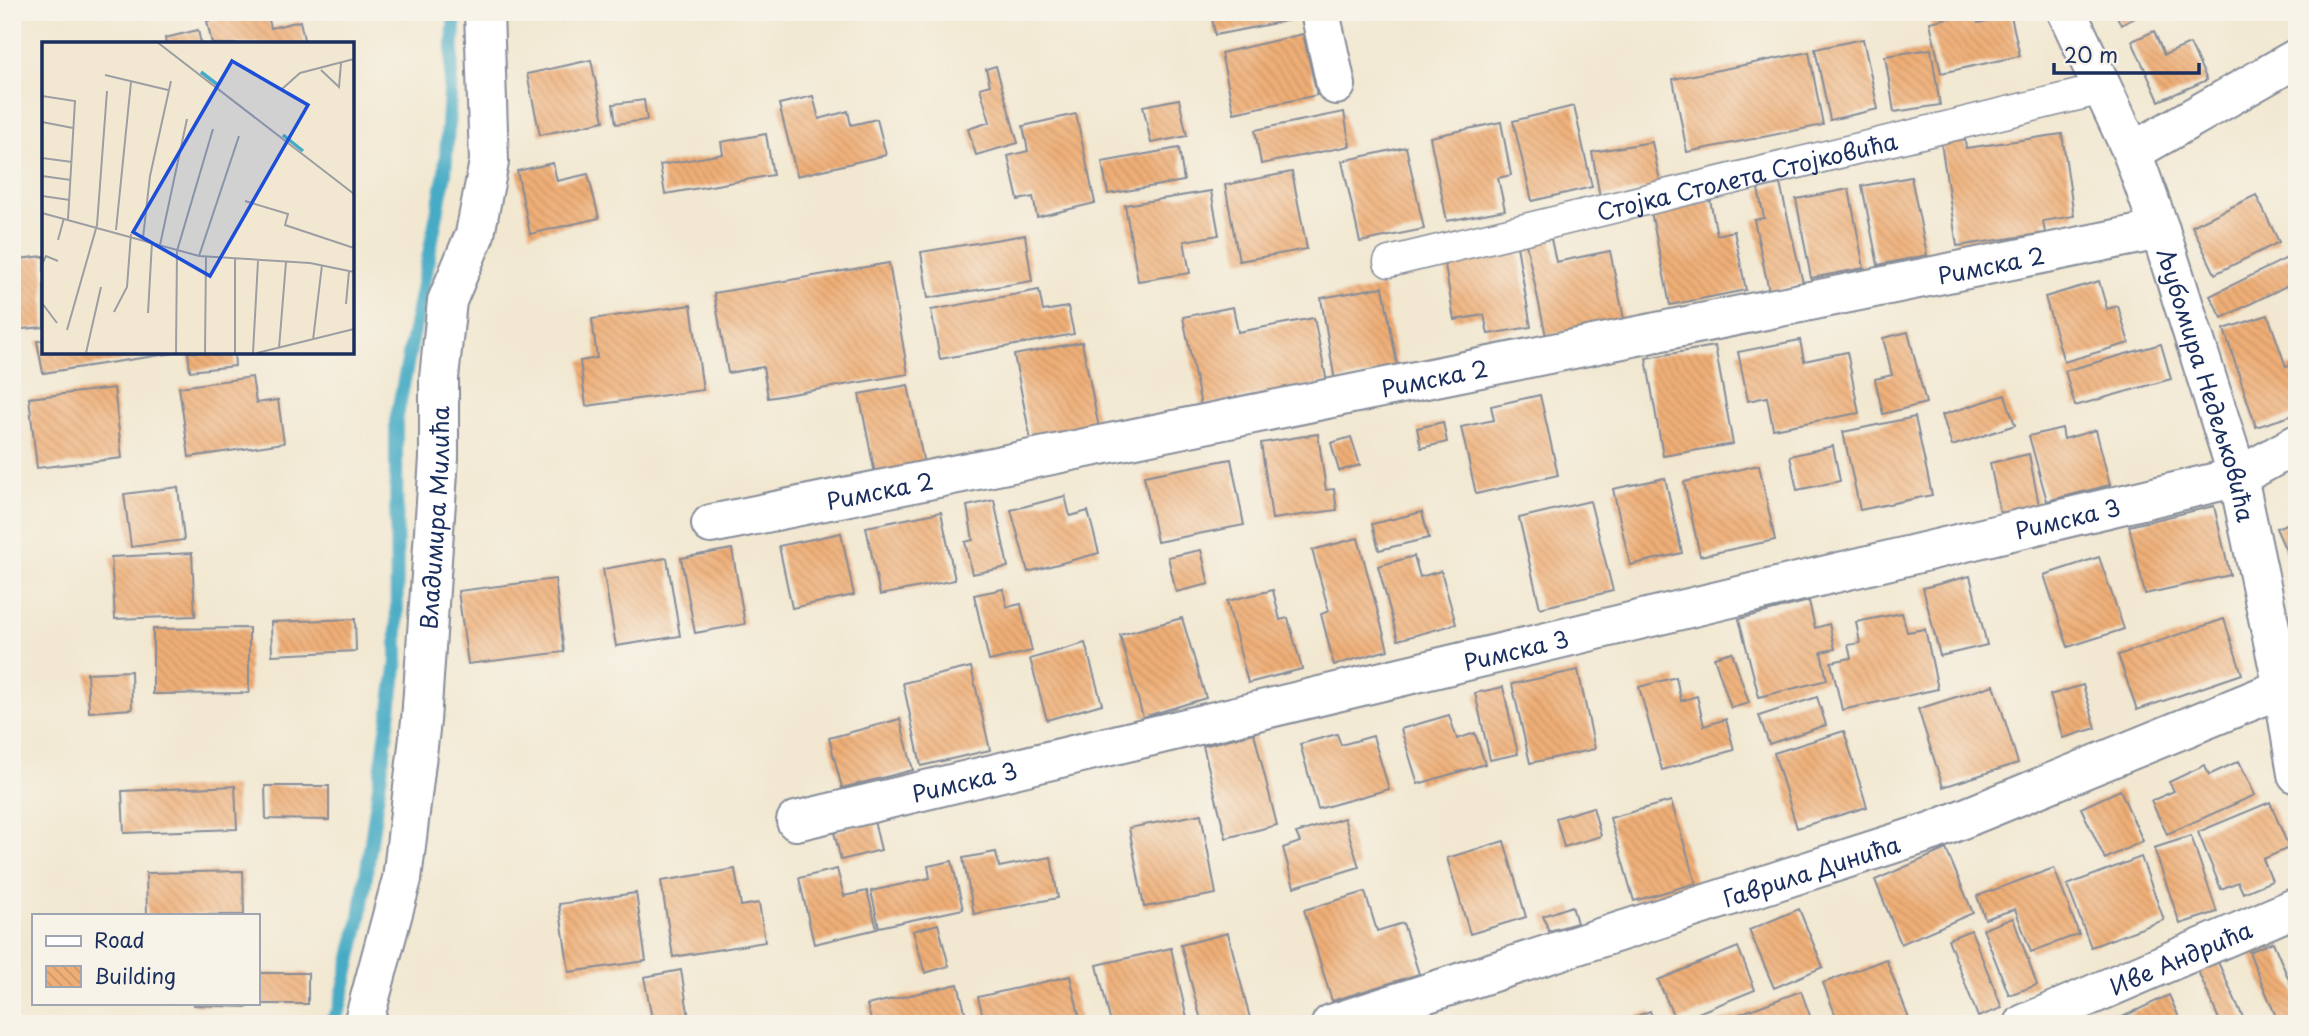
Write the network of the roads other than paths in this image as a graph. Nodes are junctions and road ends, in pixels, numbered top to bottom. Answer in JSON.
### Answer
{"nodes":[{"id":1,"x":484,"y":12,"type":"edge"},
{"id":2,"x":1320,"y":12,"type":"edge"},
{"id":3,"x":2067,"y":12,"type":"edge"},
{"id":4,"x":2297,"y":58,"type":"edge"},
{"id":5,"x":1336,"y":85,"type":"dead end"},
{"id":6,"x":2103,"y":89,"type":"junction"},
{"id":7,"x":2132,"y":152,"type":"junction"},
{"id":8,"x":2160,"y":230,"type":"junction"},
{"id":9,"x":1389,"y":262,"type":"dead end"},
{"id":10,"x":2297,"y":443,"type":"edge"},
{"id":11,"x":2238,"y":477,"type":"junction"},
{"id":12,"x":711,"y":524,"type":"dead end"},
{"id":13,"x":2283,"y":688,"type":"junction"},
{"id":14,"x":2297,"y":774,"type":"edge"},
{"id":15,"x":796,"y":821,"type":"dead end"},
{"id":16,"x":2297,"y":907,"type":"edge"},
{"id":17,"x":363,"y":1024,"type":"edge"},
{"id":18,"x":1331,"y":1024,"type":"edge"},
{"id":19,"x":2024,"y":1024,"type":"edge"}],
"edges":[{"from":1,"to":17,"type":"street","name":"Владимира Милића"},
{"from":2,"to":5,"type":"street"},
{"from":3,"to":6,"type":"street","name":"Љубомира Недељковића"},
{"from":4,"to":7,"type":"street"},
{"from":6,"to":7,"type":"street","name":"Љубомира Недељковића"},
{"from":6,"to":9,"type":"lane","name":"Стојка Столета Стојковића"},
{"from":7,"to":8,"type":"street","name":"Љубомира Недељковића"},
{"from":8,"to":11,"type":"street","name":"Љубомира Недељковића"},
{"from":8,"to":12,"type":"street","name":"Римска 2"},
{"from":10,"to":11,"type":"street","name":"Римска 3"},
{"from":11,"to":13,"type":"street","name":"Љубомира Недељковића"},
{"from":11,"to":15,"type":"street","name":"Римска 3"},
{"from":13,"to":14,"type":"street","name":"Љубомира Недељковића"},
{"from":13,"to":18,"type":"street","name":"Гаврила Динића"},
{"from":16,"to":19,"type":"street","name":"Иве Андрића"}]}
